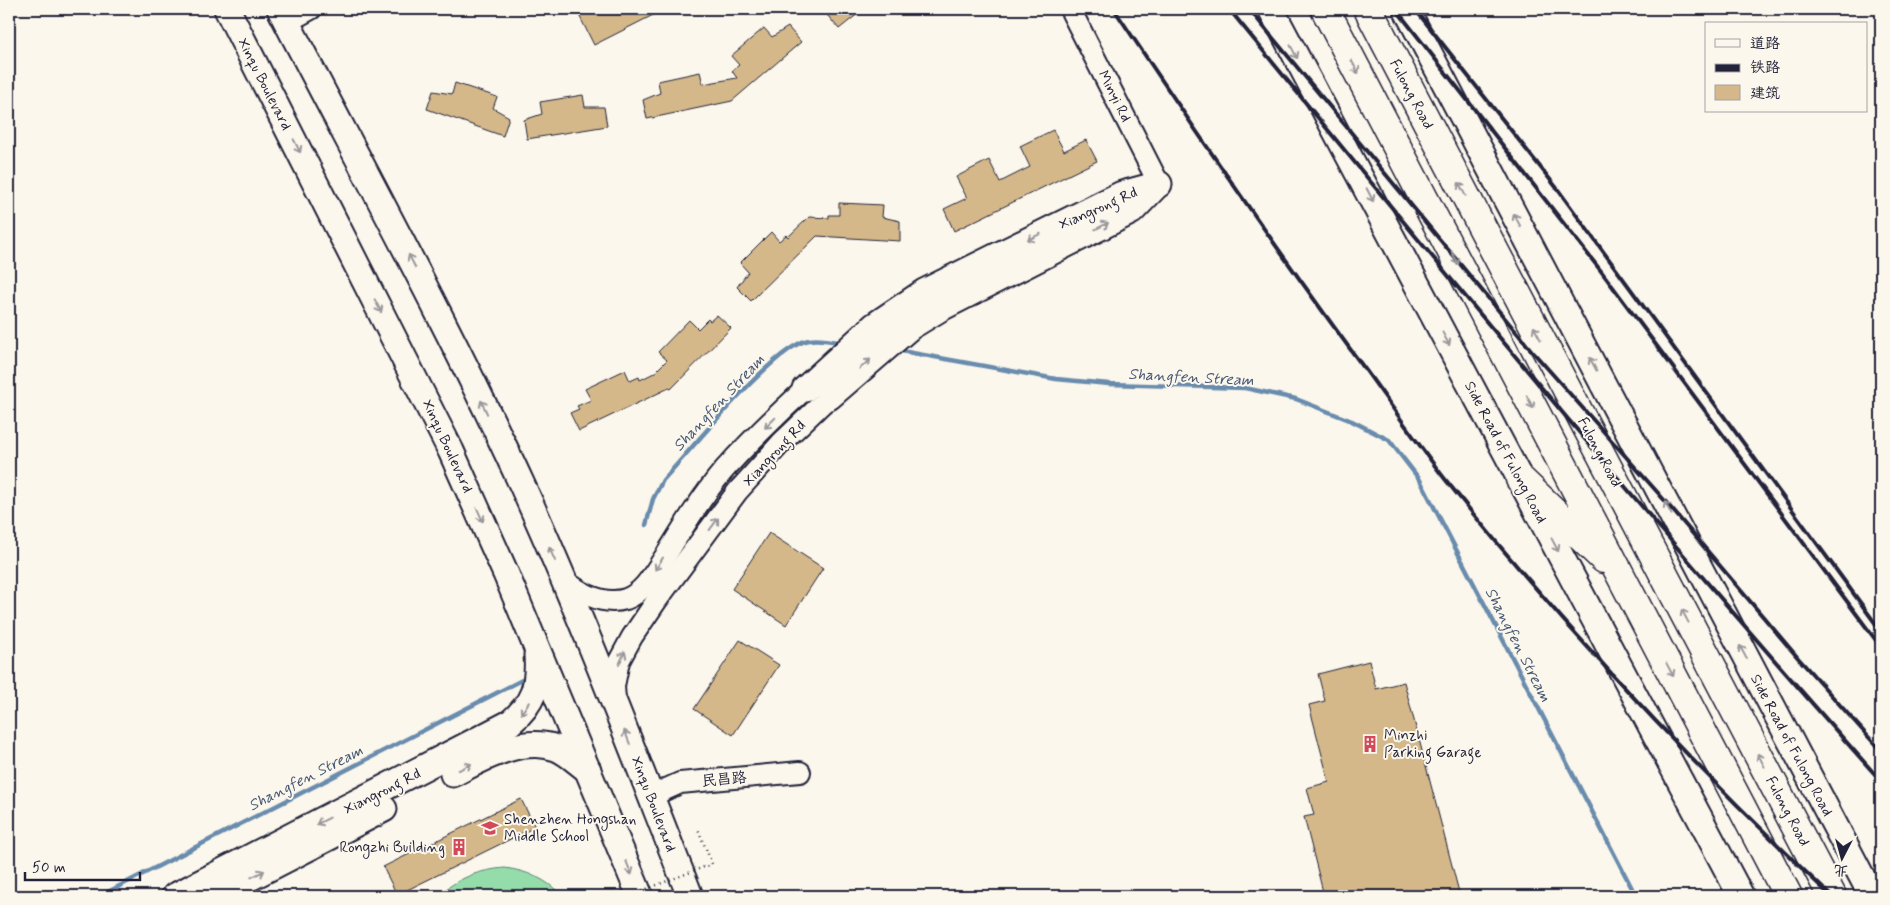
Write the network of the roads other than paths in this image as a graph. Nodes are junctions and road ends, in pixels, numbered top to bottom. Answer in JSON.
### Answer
{"nodes":[{"id":1,"x":227,"y":9,"type":"edge"},
{"id":2,"x":311,"y":9,"type":"edge"},
{"id":3,"x":1070,"y":9,"type":"edge"},
{"id":4,"x":1271,"y":9,"type":"edge"},
{"id":5,"x":1325,"y":9,"type":"edge"},
{"id":6,"x":1368,"y":9,"type":"edge"},
{"id":7,"x":1406,"y":9,"type":"edge"},
{"id":8,"x":284,"y":15,"type":"edge"},
{"id":9,"x":1159,"y":184,"type":"junction"},
{"id":10,"x":805,"y":389,"type":"joint"},
{"id":11,"x":829,"y":397,"type":"joint"},
{"id":12,"x":1520,"y":479,"type":"junction"},
{"id":13,"x":1619,"y":574,"type":"junction"},
{"id":14,"x":563,"y":579,"type":"junction"},
{"id":15,"x":536,"y":645,"type":"junction"},
{"id":16,"x":615,"y":705,"type":"junction"},
{"id":17,"x":588,"y":770,"type":"junction"},
{"id":18,"x":800,"y":772,"type":"dead end"},
{"id":19,"x":651,"y":796,"type":"junction"},
{"id":20,"x":175,"y":896,"type":"edge"},
{"id":21,"x":215,"y":896,"type":"edge"},
{"id":22,"x":640,"y":896,"type":"edge"},
{"id":23,"x":690,"y":896,"type":"edge"},
{"id":24,"x":1740,"y":896,"type":"edge"},
{"id":25,"x":1788,"y":896,"type":"edge"},
{"id":26,"x":1832,"y":896,"type":"edge"},
{"id":27,"x":1872,"y":896,"type":"edge"}],
"edges":[{"from":1,"to":15,"type":"main road","name":"Xinqu Boulevard","one_way":true},
{"from":2,"to":8,"type":"street"},
{"from":3,"to":9,"type":"street","name":"Minyi Rd"},
{"from":4,"to":12,"type":"main road","name":"Side Road of Fulong Road","one_way":true},
{"from":5,"to":13,"type":"highway","one_way":true},
{"from":26,"to":6,"type":"highway","name":"Fulong Road","one_way":true},
{"from":27,"to":7,"type":"main road","name":"Side Road of Fulong Road","one_way":true},
{"from":14,"to":8,"type":"main road","name":"Xinqu Boulevard","one_way":true},
{"from":9,"to":10,"type":"main road","name":"Xiangrong Rd","one_way":true},
{"from":11,"to":9,"type":"main road","name":"Xiangrong Rd","one_way":true},
{"from":10,"to":14,"type":"street","name":"Xiangrong Rd","one_way":true},
{"from":16,"to":11,"type":"street","name":"Xiangrong Rd","one_way":true},
{"from":12,"to":13,"type":"highway"},
{"from":12,"to":24,"type":"main road","name":"Side Road of Fulong Road","one_way":true},
{"from":13,"to":25,"type":"highway","one_way":true},
{"from":14,"to":16,"type":"main road","name":"Xinqu Boulevard"},
{"from":15,"to":17,"type":"main road","name":"Xinqu Boulevard"},
{"from":15,"to":20,"type":"main road","name":"Xiangrong Rd","one_way":true},
{"from":19,"to":16,"type":"main road","name":"Xinqu Boulevard","one_way":true},
{"from":21,"to":17,"type":"main road","name":"Xiangrong Rd","one_way":true},
{"from":17,"to":22,"type":"main road","name":"Xinqu Boulevard","one_way":true},
{"from":18,"to":19,"type":"street","name":"民昌路"},
{"from":19,"to":23,"type":"main road","name":"Xinqu Boulevard"}]}
